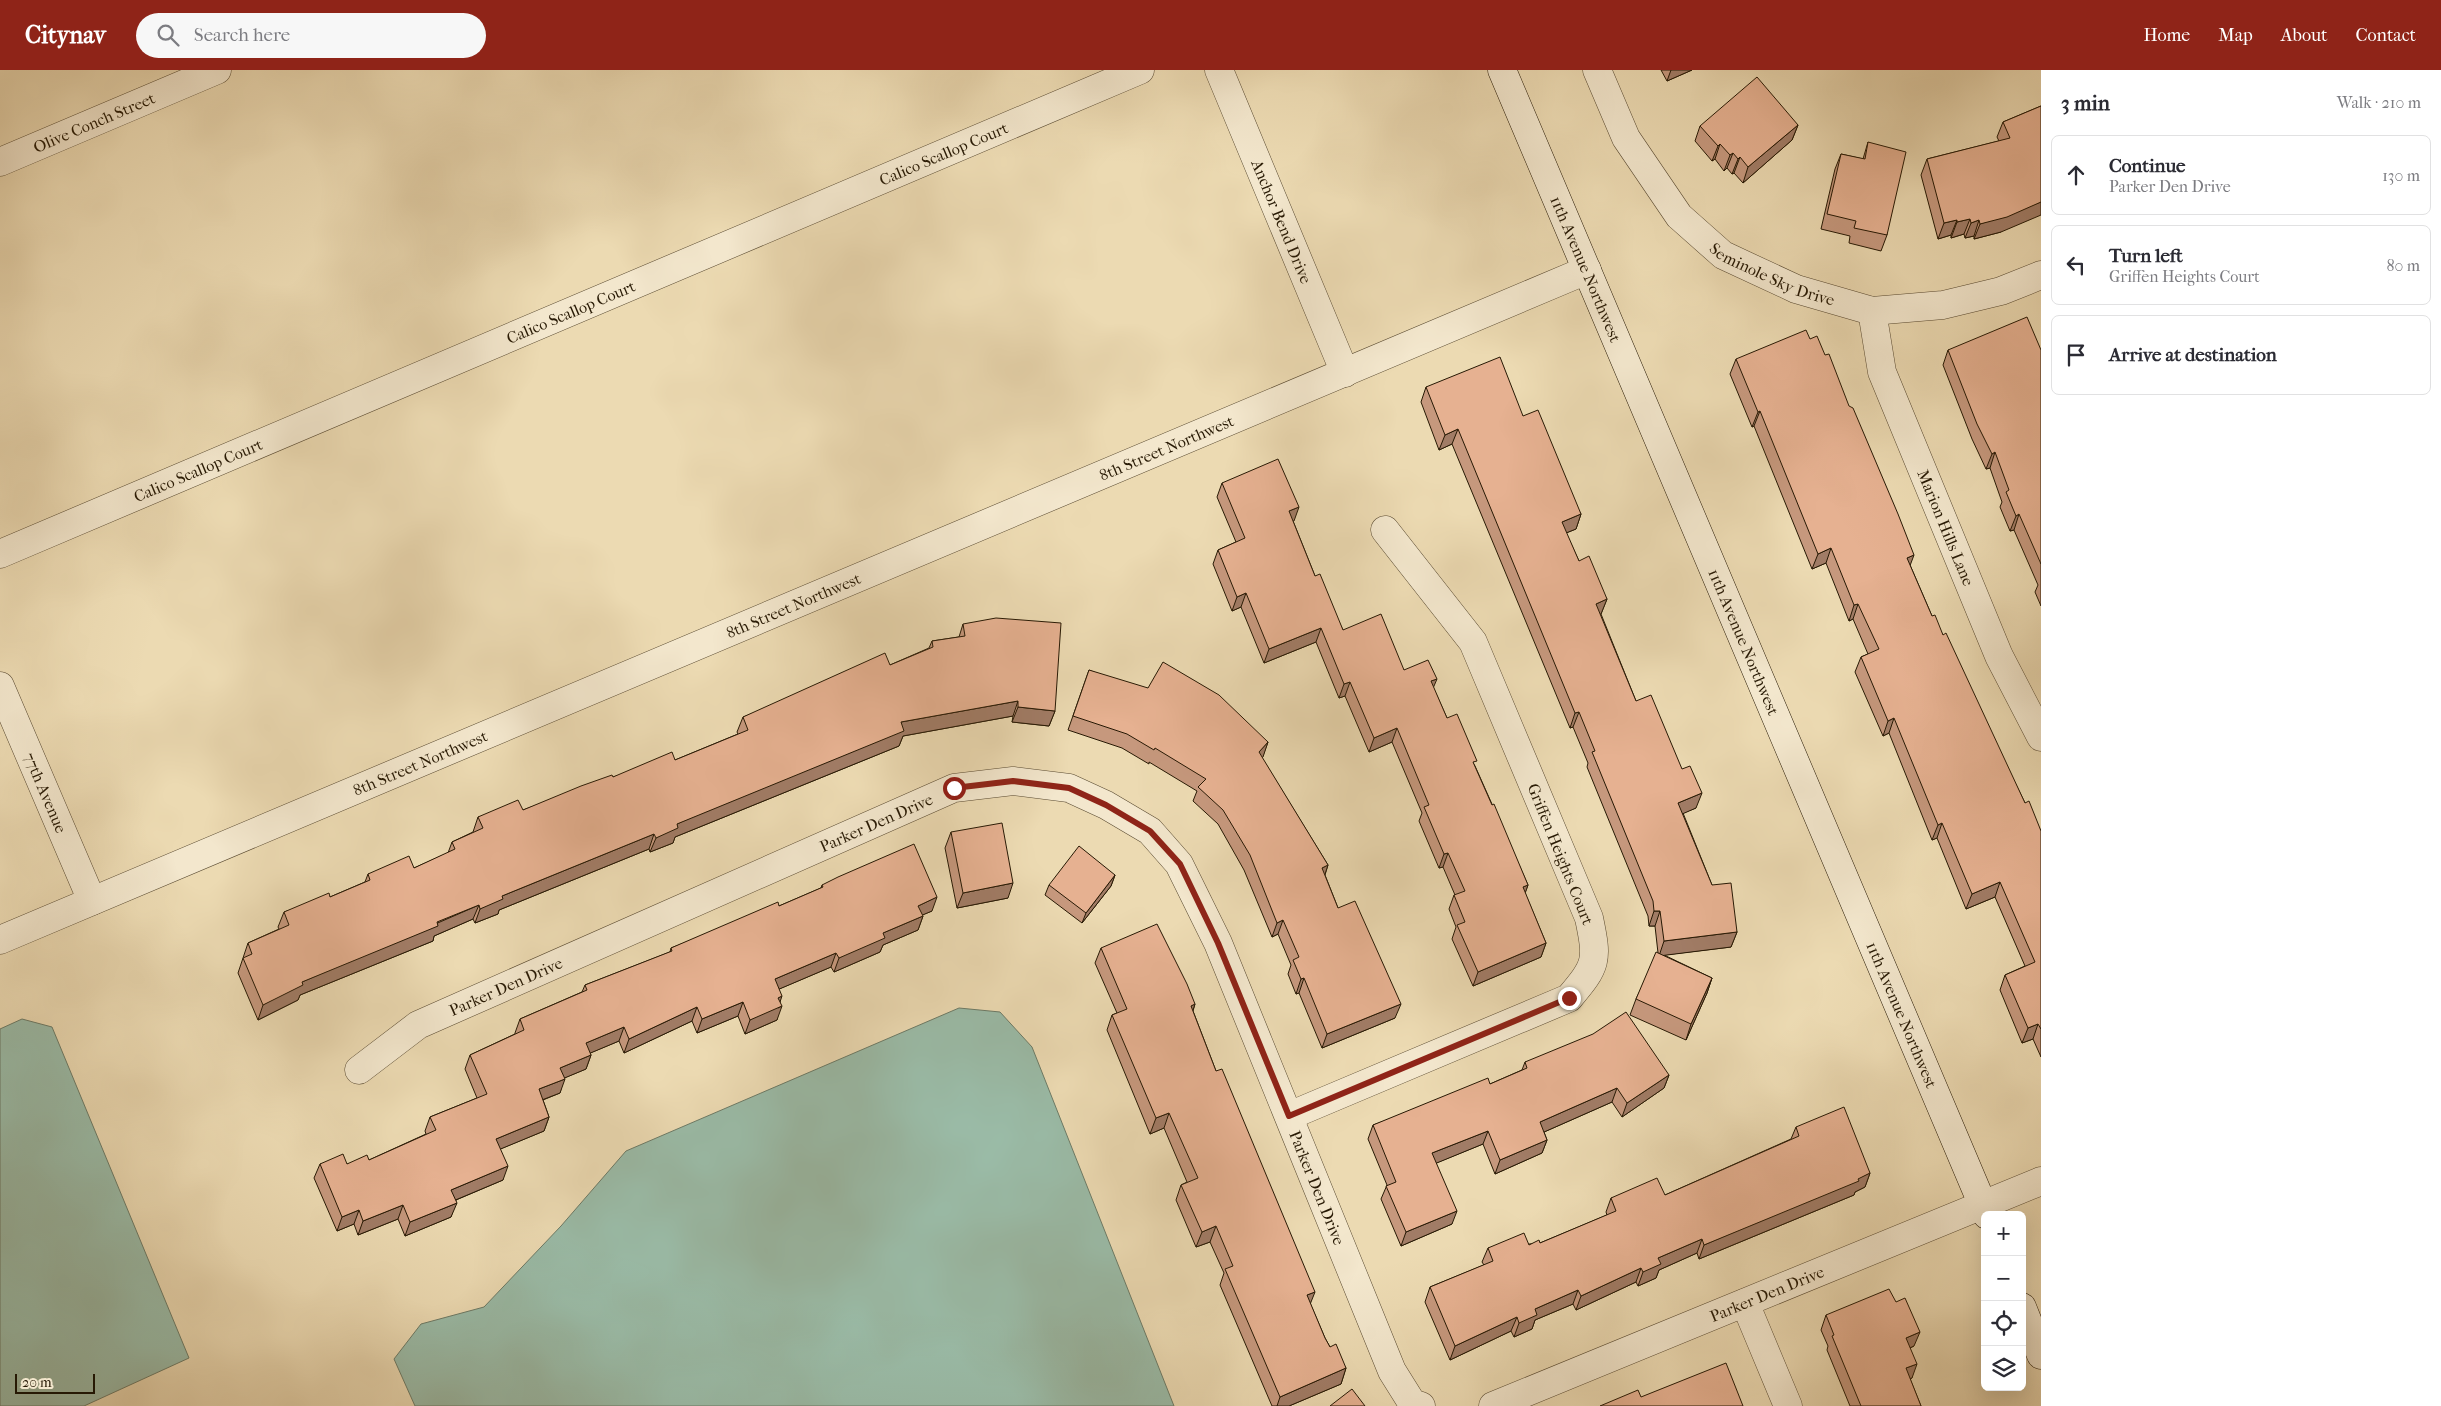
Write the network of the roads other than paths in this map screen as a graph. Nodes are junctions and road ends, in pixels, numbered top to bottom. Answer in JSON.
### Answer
{"nodes":[{"id":1,"x":217,"y":70,"type":"edge"},
{"id":2,"x":1140,"y":70,"type":"edge"},
{"id":3,"x":1219,"y":70,"type":"edge"},
{"id":4,"x":1502,"y":70,"type":"edge"},
{"id":5,"x":1597,"y":70,"type":"edge"},
{"id":6,"x":0,"y":162,"type":"edge"},
{"id":7,"x":1587,"y":270,"type":"junction"},
{"id":8,"x":2041,"y":275,"type":"edge"},
{"id":9,"x":1872,"y":310,"type":"junction"},
{"id":10,"x":1345,"y":373,"type":"junction"},
{"id":11,"x":1385,"y":530,"type":"dead end"},
{"id":12,"x":0,"y":554,"type":"edge"},
{"id":13,"x":0,"y":686,"type":"edge"},
{"id":14,"x":2041,"y":737,"type":"edge"},
{"id":15,"x":92,"y":900,"type":"junction"},
{"id":16,"x":0,"y":940,"type":"edge"},
{"id":17,"x":359,"y":1070,"type":"dead end"},
{"id":18,"x":1289,"y":1116,"type":"junction"},
{"id":19,"x":2041,"y":1181,"type":"edge"},
{"id":20,"x":1985,"y":1210,"type":"edge"},
{"id":21,"x":1745,"y":1303,"type":"junction"},
{"id":22,"x":2026,"y":1317,"type":"edge"},
{"id":23,"x":2041,"y":1355,"type":"edge"},
{"id":24,"x":1421,"y":1406,"type":"edge"},
{"id":25,"x":1493,"y":1406,"type":"edge"},
{"id":26,"x":1788,"y":1406,"type":"edge"}],
"edges":[{"from":1,"to":6,"type":"street","name":"Olive Conch Street"},
{"from":2,"to":12,"type":"street","name":"Calico Scallop Court"},
{"from":3,"to":10,"type":"street","name":"Anchor Bend Drive"},
{"from":4,"to":7,"type":"street","name":"11th Avenue Northwest"},
{"from":5,"to":9,"type":"street","name":"Seminole Sky Drive"},
{"from":7,"to":10,"type":"street","name":"8th Street Northwest"},
{"from":7,"to":20,"type":"street","name":"11th Avenue Northwest"},
{"from":8,"to":9,"type":"street","name":"Seminole Sky Drive"},
{"from":9,"to":14,"type":"street","name":"Marion Hills Lane"},
{"from":10,"to":15,"type":"street","name":"8th Street Northwest"},
{"from":11,"to":18,"type":"street","name":"Griffen Heights Court"},
{"from":13,"to":15,"type":"street","name":"77th Avenue"},
{"from":15,"to":16,"type":"street","name":"8th Street Northwest"},
{"from":17,"to":18,"type":"street","name":"Parker Den Drive"},
{"from":18,"to":24,"type":"street","name":"Parker Den Drive"},
{"from":19,"to":20,"type":"street","name":"Parker Den Drive"},
{"from":20,"to":21,"type":"street","name":"Parker Den Drive"},
{"from":21,"to":25,"type":"street","name":"Parker Den Drive"},
{"from":21,"to":26,"type":"street"},
{"from":22,"to":23,"type":"street"}]}
